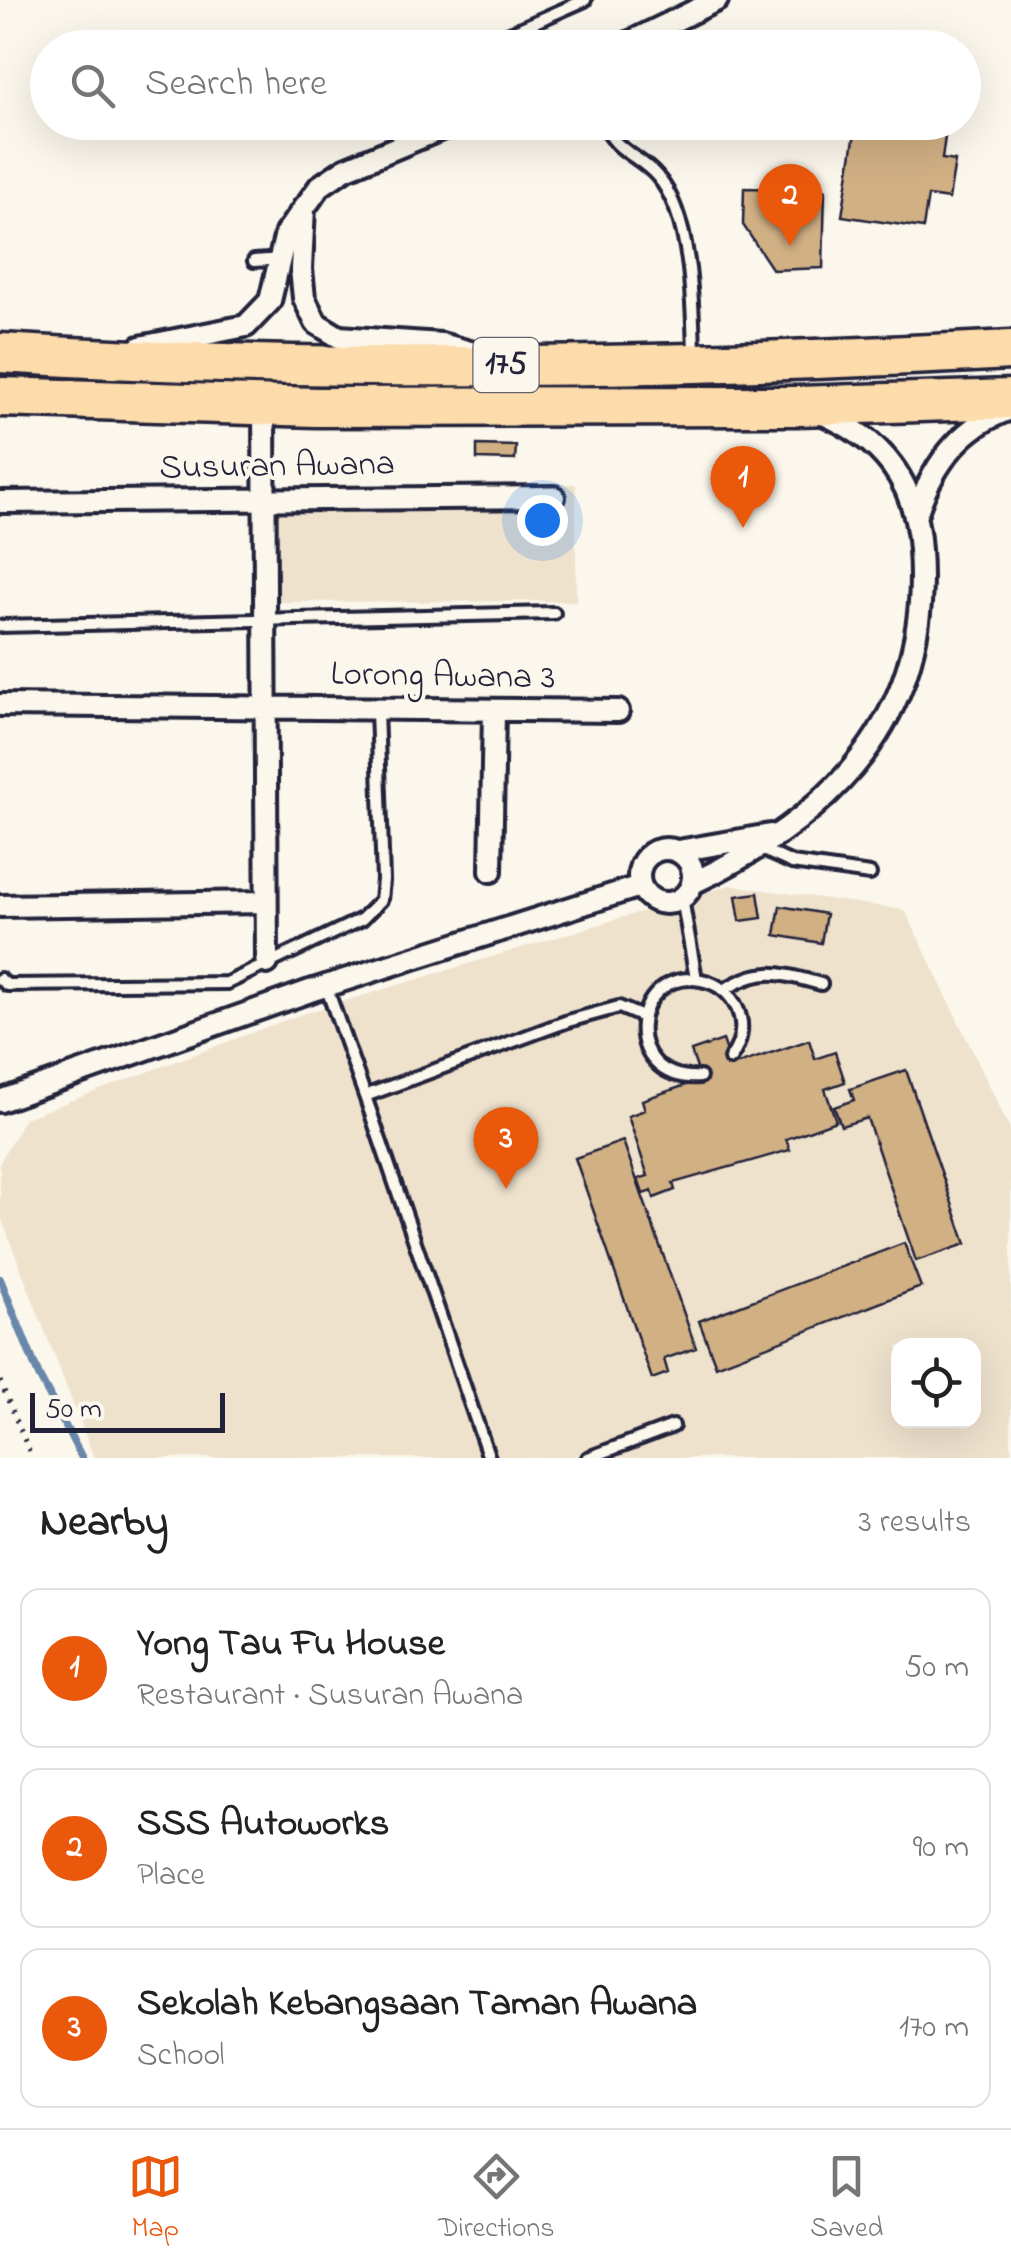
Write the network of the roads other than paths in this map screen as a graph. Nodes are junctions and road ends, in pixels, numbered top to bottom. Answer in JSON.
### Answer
{"nodes":[{"id":1,"x":585,"y":0,"type":"edge"},
{"id":2,"x":717,"y":0,"type":"edge"},
{"id":3,"x":517,"y":30,"type":"edge"},
{"id":4,"x":655,"y":30,"type":"edge"},
{"id":5,"x":415,"y":140,"type":"edge"},
{"id":6,"x":611,"y":140,"type":"edge"},
{"id":7,"x":304,"y":205,"type":"junction"},
{"id":8,"x":282,"y":259,"type":"junction"},
{"id":9,"x":254,"y":261,"type":"dead end"},
{"id":10,"x":1011,"y":350,"type":"edge"},
{"id":11,"x":0,"y":353,"type":"edge"},
{"id":12,"x":85,"y":358,"type":"junction"},
{"id":13,"x":694,"y":363,"type":"junction"},
{"id":14,"x":518,"y":365,"type":"junction"},
{"id":15,"x":0,"y":397,"type":"edge"},
{"id":16,"x":1011,"y":398,"type":"edge"},
{"id":17,"x":264,"y":406,"type":"junction"},
{"id":18,"x":798,"y":406,"type":"junction"},
{"id":19,"x":1011,"y":409,"type":"edge"},
{"id":20,"x":554,"y":497,"type":"dead end"},
{"id":21,"x":265,"y":501,"type":"junction"},
{"id":22,"x":0,"y":502,"type":"edge"},
{"id":23,"x":917,"y":512,"type":"junction"},
{"id":24,"x":554,"y":613,"type":"dead end"},
{"id":25,"x":264,"y":620,"type":"junction"},
{"id":26,"x":0,"y":626,"type":"edge"},
{"id":27,"x":0,"y":705,"type":"edge"},
{"id":28,"x":268,"y":706,"type":"junction"},
{"id":29,"x":377,"y":710,"type":"junction"},
{"id":30,"x":618,"y":711,"type":"dead end"},
{"id":31,"x":494,"y":712,"type":"junction"},
{"id":32,"x":791,"y":828,"type":"junction"},
{"id":33,"x":760,"y":848,"type":"junction"},
{"id":34,"x":678,"y":851,"type":"junction"},
{"id":35,"x":491,"y":871,"type":"dead end"},
{"id":36,"x":870,"y":874,"type":"dead end"},
{"id":37,"x":640,"y":886,"type":"junction"},
{"id":38,"x":687,"y":891,"type":"junction"},
{"id":39,"x":266,"y":902,"type":"junction"},
{"id":40,"x":0,"y":906,"type":"edge"},
{"id":41,"x":268,"y":963,"type":"junction"},
{"id":42,"x":0,"y":979,"type":"edge"},
{"id":43,"x":696,"y":979,"type":"junction"},
{"id":44,"x":821,"y":984,"type":"dead end"},
{"id":45,"x":326,"y":986,"type":"junction"},
{"id":46,"x":724,"y":990,"type":"junction"},
{"id":47,"x":643,"y":1018,"type":"junction"},
{"id":48,"x":730,"y":1059,"type":"dead end"},
{"id":49,"x":700,"y":1077,"type":"dead end"},
{"id":50,"x":364,"y":1096,"type":"junction"},
{"id":51,"x":0,"y":1101,"type":"edge"},
{"id":52,"x":673,"y":1426,"type":"dead end"},
{"id":53,"x":488,"y":1458,"type":"edge"},
{"id":54,"x":588,"y":1458,"type":"edge"}],
"edges":[{"from":1,"to":3,"type":"lane"},
{"from":2,"to":4,"type":"street"},
{"from":5,"to":7,"type":"street"},
{"from":6,"to":13,"type":"lane"},
{"from":7,"to":8,"type":"street"},
{"from":7,"to":14,"type":"street"},
{"from":8,"to":9,"type":"lane"},
{"from":8,"to":12,"type":"street"},
{"from":10,"to":13,"type":"highway","number":"175"},
{"from":11,"to":12,"type":"highway","number":"175"},
{"from":12,"to":14,"type":"highway","number":"175"},
{"from":13,"to":14,"type":"highway","number":"175"},
{"from":15,"to":17,"type":"highway","number":"175"},
{"from":16,"to":18,"type":"highway","number":"175"},
{"from":17,"to":18,"type":"highway","number":"175"},
{"from":17,"to":21,"type":"street"},
{"from":18,"to":23,"type":"street"},
{"from":19,"to":23,"type":"street"},
{"from":20,"to":21,"type":"street","name":"Susuran Awana"},
{"from":21,"to":22,"type":"street","name":"Susuran Awana"},
{"from":21,"to":25,"type":"street"},
{"from":23,"to":32,"type":"street"},
{"from":24,"to":25,"type":"lane"},
{"from":25,"to":26,"type":"lane"},
{"from":25,"to":28,"type":"street"},
{"from":27,"to":28,"type":"street","name":"Lorong Awana 3"},
{"from":28,"to":29,"type":"street","name":"Lorong Awana 3"},
{"from":28,"to":39,"type":"street"},
{"from":29,"to":31,"type":"street","name":"Lorong Awana 3"},
{"from":29,"to":41,"type":"lane"},
{"from":30,"to":31,"type":"street","name":"Lorong Awana 3"},
{"from":31,"to":35,"type":"street"},
{"from":32,"to":33,"type":"street"},
{"from":32,"to":34,"type":"street"},
{"from":33,"to":36,"type":"lane"},
{"from":33,"to":38,"type":"street"},
{"from":34,"to":37,"type":"street"},
{"from":34,"to":38,"type":"street"},
{"from":37,"to":38,"type":"street"},
{"from":37,"to":45,"type":"street"},
{"from":38,"to":43,"type":"lane"},
{"from":39,"to":40,"type":"street"},
{"from":39,"to":41,"type":"street"},
{"from":41,"to":42,"type":"lane"},
{"from":43,"to":46,"type":"lane"},
{"from":43,"to":47,"type":"lane"},
{"from":44,"to":46,"type":"lane"},
{"from":45,"to":50,"type":"lane"},
{"from":45,"to":51,"type":"street"},
{"from":46,"to":48,"type":"lane"},
{"from":47,"to":49,"type":"lane"},
{"from":47,"to":50,"type":"lane"},
{"from":50,"to":53,"type":"lane"},
{"from":52,"to":54,"type":"lane"}]}
